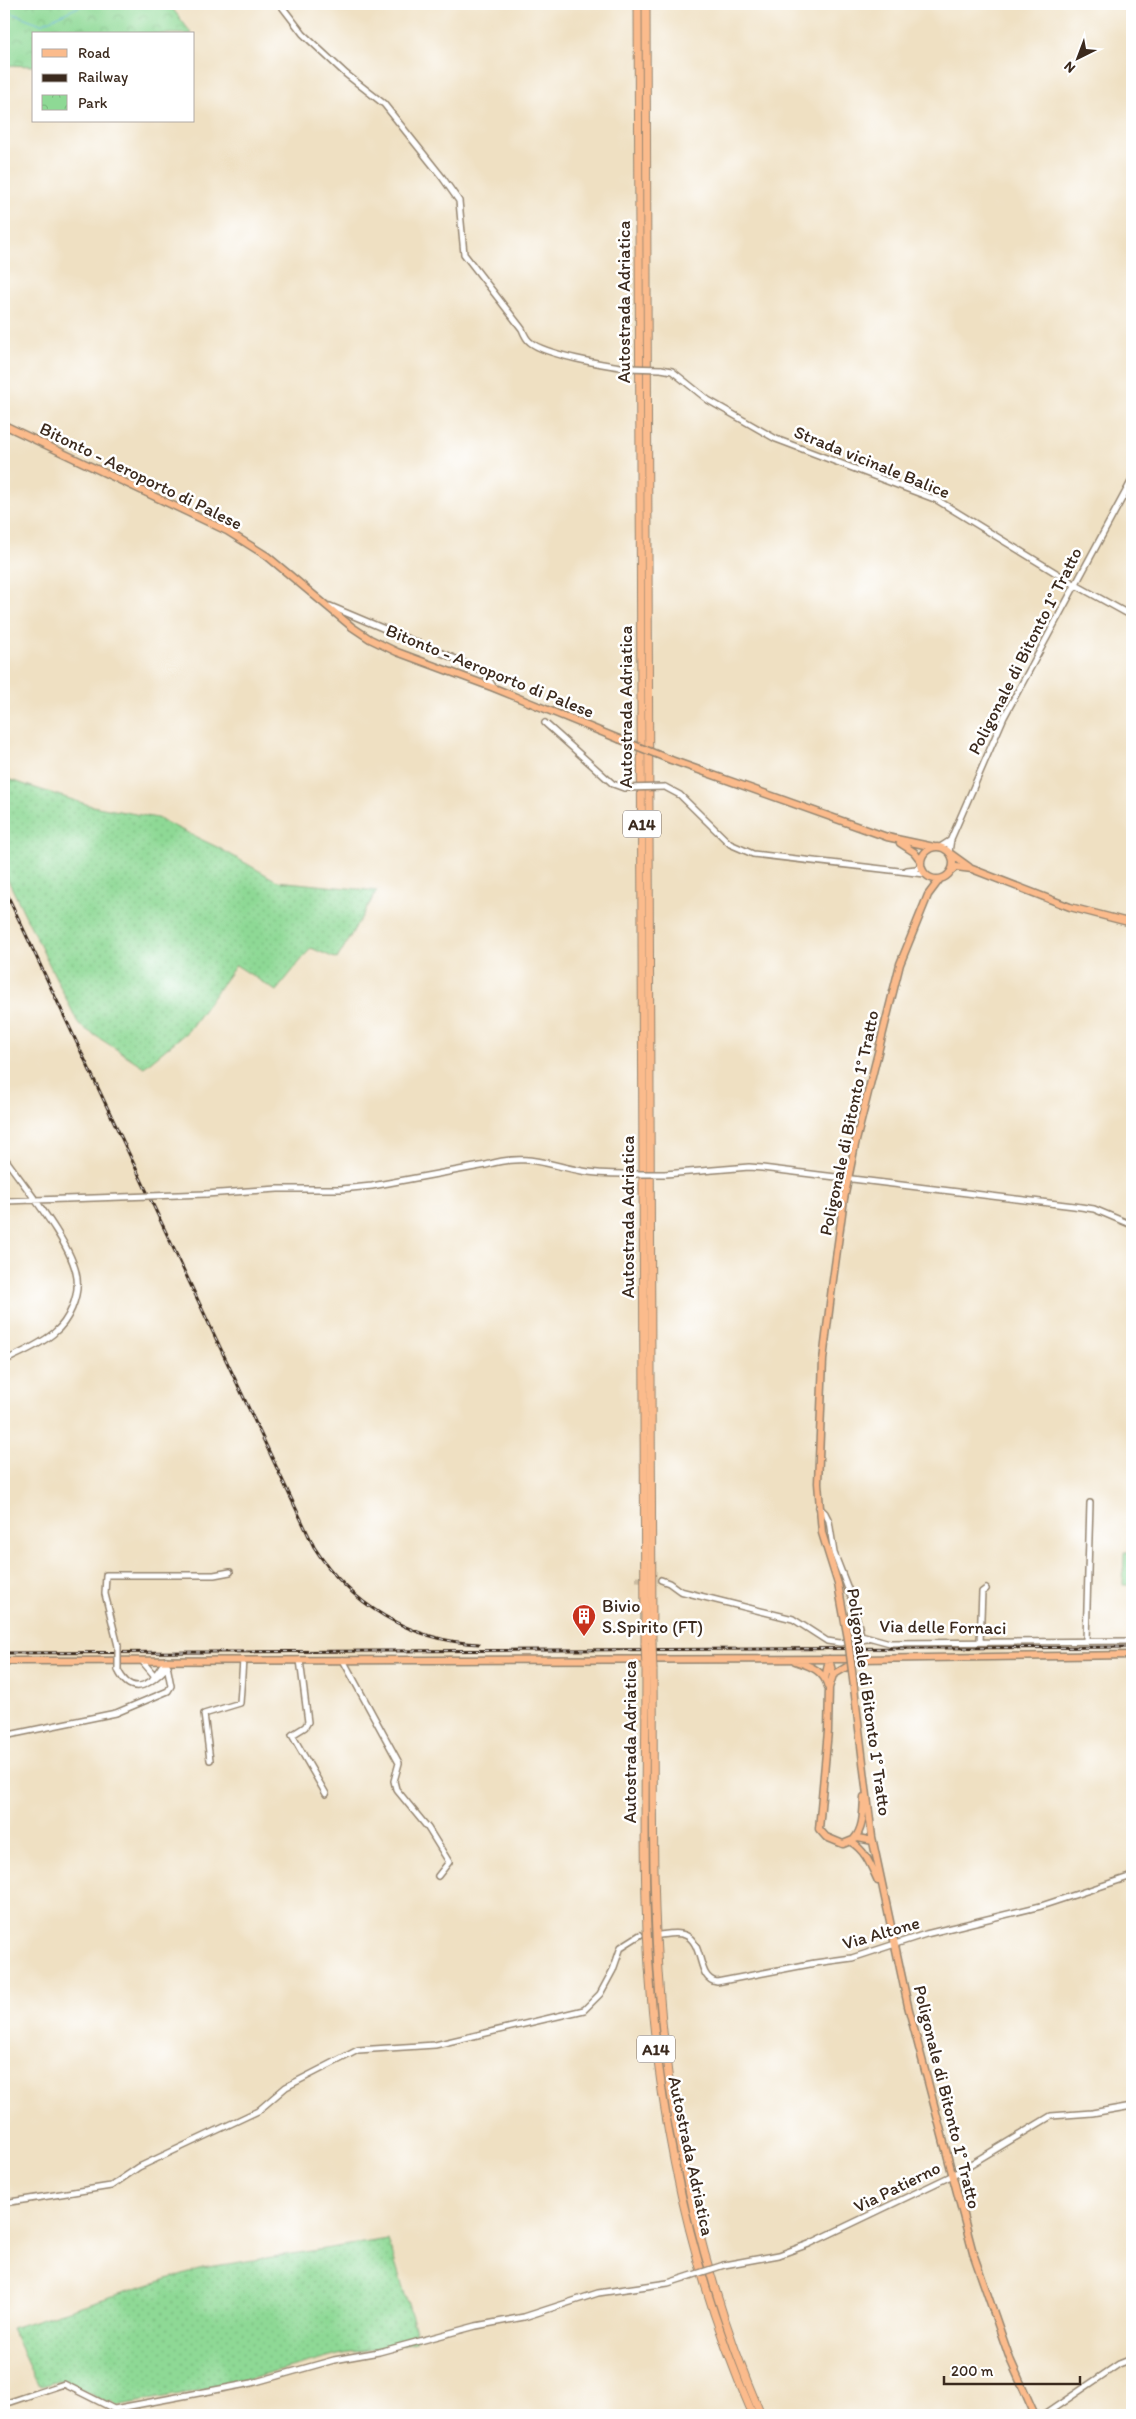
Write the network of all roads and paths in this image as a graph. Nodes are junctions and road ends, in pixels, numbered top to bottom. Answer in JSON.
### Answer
{"nodes":[{"id":1,"x":280,"y":4,"type":"edge"},
{"id":2,"x":638,"y":4,"type":"edge"},
{"id":3,"x":646,"y":4,"type":"edge"},
{"id":4,"x":4,"y":425,"type":"edge"},
{"id":5,"x":1132,"y":480,"type":"edge"},
{"id":6,"x":1074,"y":584,"type":"junction"},
{"id":7,"x":327,"y":605,"type":"junction"},
{"id":8,"x":1132,"y":616,"type":"edge"},
{"id":9,"x":494,"y":688,"type":"junction"},
{"id":10,"x":546,"y":723,"type":"dead end"},
{"id":11,"x":887,"y":837,"type":"junction"},
{"id":12,"x":951,"y":839,"type":"junction"},
{"id":13,"x":937,"y":847,"type":"junction"},
{"id":14,"x":950,"y":853,"type":"junction"},
{"id":15,"x":921,"y":863,"type":"junction"},
{"id":16,"x":972,"y":869,"type":"junction"},
{"id":17,"x":904,"y":870,"type":"junction"},
{"id":18,"x":951,"y":872,"type":"junction"},
{"id":19,"x":927,"y":876,"type":"junction"},
{"id":20,"x":940,"y":879,"type":"junction"},
{"id":21,"x":928,"y":894,"type":"junction"},
{"id":22,"x":1132,"y":924,"type":"edge"},
{"id":23,"x":4,"y":1157,"type":"edge"},
{"id":24,"x":849,"y":1178,"type":"junction"},
{"id":25,"x":33,"y":1199,"type":"junction"},
{"id":26,"x":4,"y":1201,"type":"edge"},
{"id":27,"x":1132,"y":1225,"type":"edge"},
{"id":28,"x":4,"y":1361,"type":"edge"},
{"id":29,"x":1090,"y":1503,"type":"dead end"},
{"id":30,"x":819,"y":1507,"type":"junction"},
{"id":31,"x":230,"y":1572,"type":"dead end"},
{"id":32,"x":661,"y":1580,"type":"tunnel mouth"},
{"id":33,"x":986,"y":1589,"type":"dead end"},
{"id":34,"x":868,"y":1639,"type":"junction"},
{"id":35,"x":1086,"y":1641,"type":"junction"},
{"id":36,"x":1132,"y":1641,"type":"edge"},
{"id":37,"x":980,"y":1642,"type":"junction"},
{"id":38,"x":649,"y":1643,"type":"junction"},
{"id":39,"x":1132,"y":1655,"type":"edge"},
{"id":40,"x":789,"y":1659,"type":"junction"},
{"id":41,"x":829,"y":1659,"type":"junction"},
{"id":42,"x":863,"y":1659,"type":"junction"},
{"id":43,"x":141,"y":1660,"type":"junction"},
{"id":44,"x":243,"y":1660,"type":"junction"},
{"id":45,"x":300,"y":1660,"type":"junction"},
{"id":46,"x":343,"y":1660,"type":"junction"},
{"id":47,"x":4,"y":1661,"type":"edge"},
{"id":48,"x":167,"y":1663,"type":"junction"},
{"id":49,"x":649,"y":1670,"type":"junction"},
{"id":50,"x":156,"y":1675,"type":"junction"},
{"id":51,"x":833,"y":1675,"type":"junction"},
{"id":52,"x":169,"y":1677,"type":"junction"},
{"id":53,"x":825,"y":1679,"type":"junction"},
{"id":54,"x":829,"y":1688,"type":"junction"},
{"id":55,"x":4,"y":1736,"type":"edge"},
{"id":56,"x":210,"y":1760,"type":"dead end"},
{"id":57,"x":865,"y":1780,"type":"junction"},
{"id":58,"x":326,"y":1794,"type":"dead end"},
{"id":59,"x":873,"y":1840,"type":"junction"},
{"id":60,"x":851,"y":1842,"type":"junction"},
{"id":61,"x":438,"y":1876,"type":"dead end"},
{"id":62,"x":1132,"y":1876,"type":"edge"},
{"id":63,"x":883,"y":1894,"type":"junction"},
{"id":64,"x":640,"y":1935,"type":"dead end"},
{"id":65,"x":660,"y":1935,"type":"dead end"},
{"id":66,"x":894,"y":1945,"type":"junction"},
{"id":67,"x":1132,"y":2106,"type":"edge"},
{"id":68,"x":951,"y":2176,"type":"junction"},
{"id":69,"x":4,"y":2203,"type":"edge"},
{"id":70,"x":1132,"y":2359,"type":"edge"},
{"id":71,"x":4,"y":2404,"type":"edge"},
{"id":72,"x":753,"y":2415,"type":"edge"},
{"id":73,"x":761,"y":2415,"type":"edge"},
{"id":74,"x":1035,"y":2415,"type":"edge"},
{"id":75,"x":1044,"y":2415,"type":"edge"}],
"edges":[{"from":1,"to":6,"type":"street","name":"Strada vicinale Balice","bridge":true},
{"from":2,"to":38,"type":"highway","name":"Autostrada Adriatica","number":"A14"},
{"from":3,"to":38,"type":"highway","name":"Autostrada Adriatica","number":"A14"},
{"from":4,"to":7,"type":"main road","name":"Bitonto - Aeroporto di Palese"},
{"from":5,"to":6,"type":"street","name":"Poligonale di Bitonto 1° Tratto"},
{"from":6,"to":8,"type":"street","name":"Strada vicinale Balice"},
{"from":6,"to":12,"type":"street","name":"Poligonale di Bitonto 1° Tratto"},
{"from":7,"to":9,"type":"main road","name":"Bitonto - Aeroporto di Palese"},
{"from":7,"to":9,"type":"street"},
{"from":9,"to":11,"type":"main road","name":"Bitonto - Aeroporto di Palese","bridge":true},
{"from":10,"to":17,"type":"street","bridge":true},
{"from":11,"to":13,"type":"main road"},
{"from":11,"to":15,"type":"main road"},
{"from":12,"to":13,"type":"street"},
{"from":12,"to":14,"type":"street","name":"Poligonale di Bitonto 1° Tratto"},
{"from":13,"to":14,"type":"main road"},
{"from":13,"to":15,"type":"main road"},
{"from":14,"to":16,"type":"main road"},
{"from":14,"to":18,"type":"main road"},
{"from":15,"to":17,"type":"street"},
{"from":15,"to":19,"type":"main road"},
{"from":16,"to":18,"type":"main road"},
{"from":16,"to":22,"type":"main road"},
{"from":17,"to":19,"type":"street"},
{"from":18,"to":20,"type":"main road"},
{"from":19,"to":20,"type":"main road"},
{"from":19,"to":21,"type":"main road"},
{"from":20,"to":21,"type":"main road"},
{"from":21,"to":24,"type":"main road","name":"Poligonale di Bitonto 1° Tratto"},
{"from":23,"to":25,"type":"street"},
{"from":24,"to":25,"type":"street","bridge":true},
{"from":24,"to":27,"type":"street"},
{"from":24,"to":30,"type":"main road","name":"Poligonale di Bitonto 1° Tratto"},
{"from":25,"to":26,"type":"street"},
{"from":25,"to":28,"type":"street"},
{"from":29,"to":35,"type":"street"},
{"from":30,"to":34,"type":"street","name":"Via delle Fornaci"},
{"from":30,"to":57,"type":"main road","name":"Poligonale di Bitonto 1° Tratto","bridge":true},
{"from":31,"to":50,"type":"street","bridge":true},
{"from":32,"to":34,"type":"street"},
{"from":33,"to":37,"type":"street"},
{"from":34,"to":37,"type":"street","name":"Via delle Fornaci"},
{"from":35,"to":36,"type":"street","name":"Via delle Fornaci"},
{"from":35,"to":37,"type":"street","name":"Via delle Fornaci"},
{"from":38,"to":49,"type":"highway","name":"Autostrada Adriatica","number":"A14","bridge":true},
{"from":39,"to":42,"type":"main road"},
{"from":40,"to":41,"type":"main road"},
{"from":40,"to":46,"type":"main road"},
{"from":40,"to":53,"type":"main road"},
{"from":41,"to":42,"type":"main road"},
{"from":41,"to":51,"type":"main road"},
{"from":41,"to":53,"type":"main road"},
{"from":42,"to":51,"type":"main road"},
{"from":43,"to":47,"type":"main road"},
{"from":43,"to":48,"type":"main road"},
{"from":43,"to":50,"type":"street"},
{"from":44,"to":45,"type":"main road"},
{"from":44,"to":48,"type":"main road"},
{"from":44,"to":56,"type":"street"},
{"from":45,"to":46,"type":"main road"},
{"from":45,"to":58,"type":"street"},
{"from":46,"to":61,"type":"street"},
{"from":48,"to":50,"type":"street"},
{"from":48,"to":52,"type":"street"},
{"from":49,"to":72,"type":"highway","name":"Autostrada Adriatica","number":"A14"},
{"from":49,"to":73,"type":"highway","name":"Autostrada Adriatica","number":"A14"},
{"from":50,"to":52,"type":"street"},
{"from":51,"to":54,"type":"main road"},
{"from":52,"to":55,"type":"street"},
{"from":53,"to":54,"type":"main road"},
{"from":54,"to":60,"type":"main road"},
{"from":57,"to":59,"type":"main road","name":"Poligonale di Bitonto 1° Tratto"},
{"from":57,"to":60,"type":"main road"},
{"from":59,"to":60,"type":"main road"},
{"from":59,"to":63,"type":"main road","name":"Poligonale di Bitonto 1° Tratto"},
{"from":60,"to":63,"type":"main road"},
{"from":62,"to":66,"type":"street","name":"Via Altone"},
{"from":63,"to":66,"type":"main road","name":"Poligonale di Bitonto 1° Tratto"},
{"from":64,"to":69,"type":"street"},
{"from":65,"to":66,"type":"street","name":"Via Altone"},
{"from":66,"to":68,"type":"main road","name":"Poligonale di Bitonto 1° Tratto"},
{"from":67,"to":68,"type":"street","name":"Via Patierno"},
{"from":68,"to":71,"type":"street","name":"Via Patierno","bridge":true},
{"from":68,"to":74,"type":"main road","name":"Poligonale di Bitonto 1° Tratto"},
{"from":70,"to":75,"type":"street"}]}
